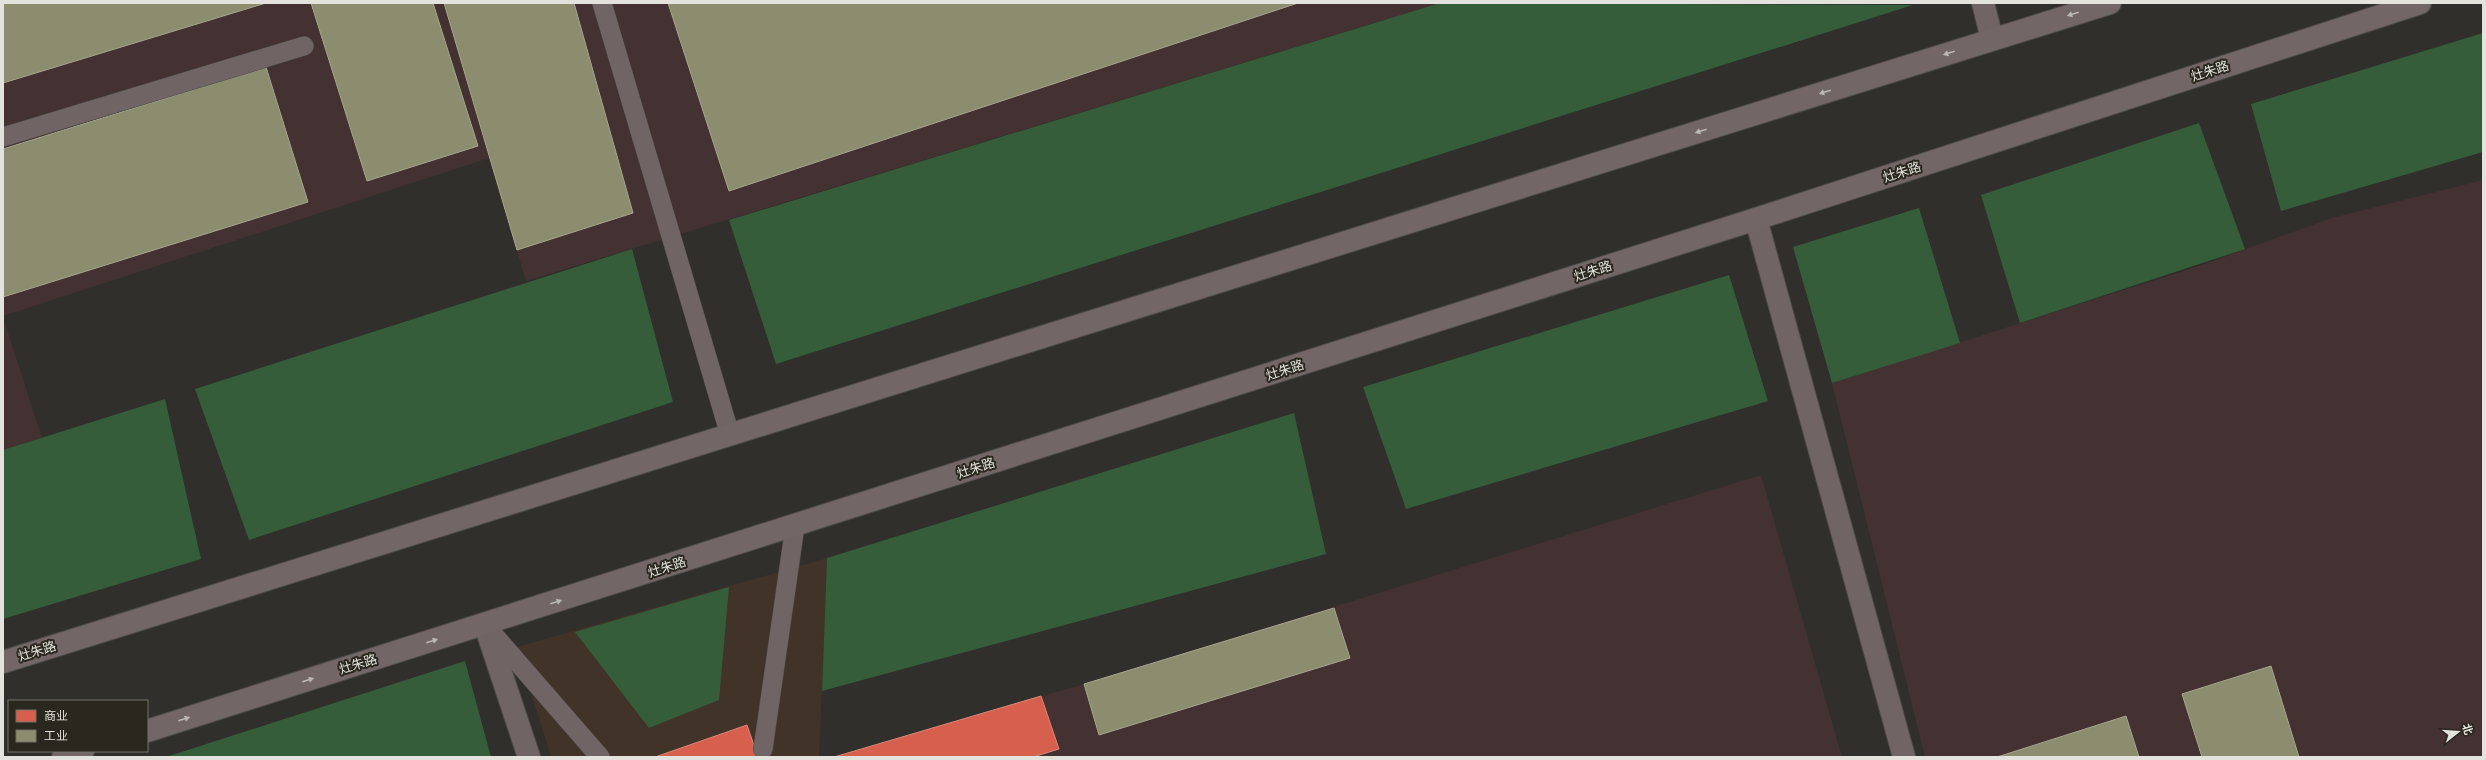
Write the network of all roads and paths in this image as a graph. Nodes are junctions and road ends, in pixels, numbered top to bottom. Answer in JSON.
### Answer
{"nodes":[{"id":1,"x":602,"y":3,"type":"edge"},
{"id":2,"x":1983,"y":3,"type":"edge"},
{"id":3,"x":2110,"y":3,"type":"edge"},
{"id":4,"x":2420,"y":3,"type":"edge"},
{"id":5,"x":1992,"y":39,"type":"junction"},
{"id":6,"x":304,"y":46,"type":"dead end"},
{"id":7,"x":3,"y":136,"type":"edge"},
{"id":8,"x":1756,"y":219,"type":"junction"},
{"id":9,"x":730,"y":435,"type":"junction"},
{"id":10,"x":795,"y":526,"type":"junction"},
{"id":11,"x":485,"y":625,"type":"junction"},
{"id":12,"x":3,"y":662,"type":"edge"},
{"id":13,"x":148,"y":731,"type":"edge"},
{"id":14,"x":762,"y":748,"type":"dead end"},
{"id":15,"x":79,"y":752,"type":"edge"},
{"id":16,"x":63,"y":757,"type":"edge"},
{"id":17,"x":529,"y":757,"type":"edge"},
{"id":18,"x":600,"y":757,"type":"edge"},
{"id":19,"x":1904,"y":757,"type":"edge"}],
"edges":[{"from":1,"to":9,"type":"lane"},
{"from":2,"to":5,"type":"street"},
{"from":3,"to":5,"type":"main road","name":"灶朱路","one_way":true},
{"from":4,"to":8,"type":"main road","name":"灶朱路"},
{"from":5,"to":9,"type":"main road","name":"灶朱路","one_way":true},
{"from":6,"to":7,"type":"lane"},
{"from":8,"to":10,"type":"main road","name":"灶朱路"},
{"from":8,"to":19,"type":"street"},
{"from":9,"to":12,"type":"main road","name":"灶朱路"},
{"from":11,"to":10,"type":"main road","name":"灶朱路","one_way":true},
{"from":10,"to":14,"type":"lane"},
{"from":13,"to":11,"type":"main road","name":"灶朱路","one_way":true},
{"from":11,"to":17,"type":"street"},
{"from":11,"to":18,"type":"lane"},
{"from":15,"to":16,"type":"main road"}]}
